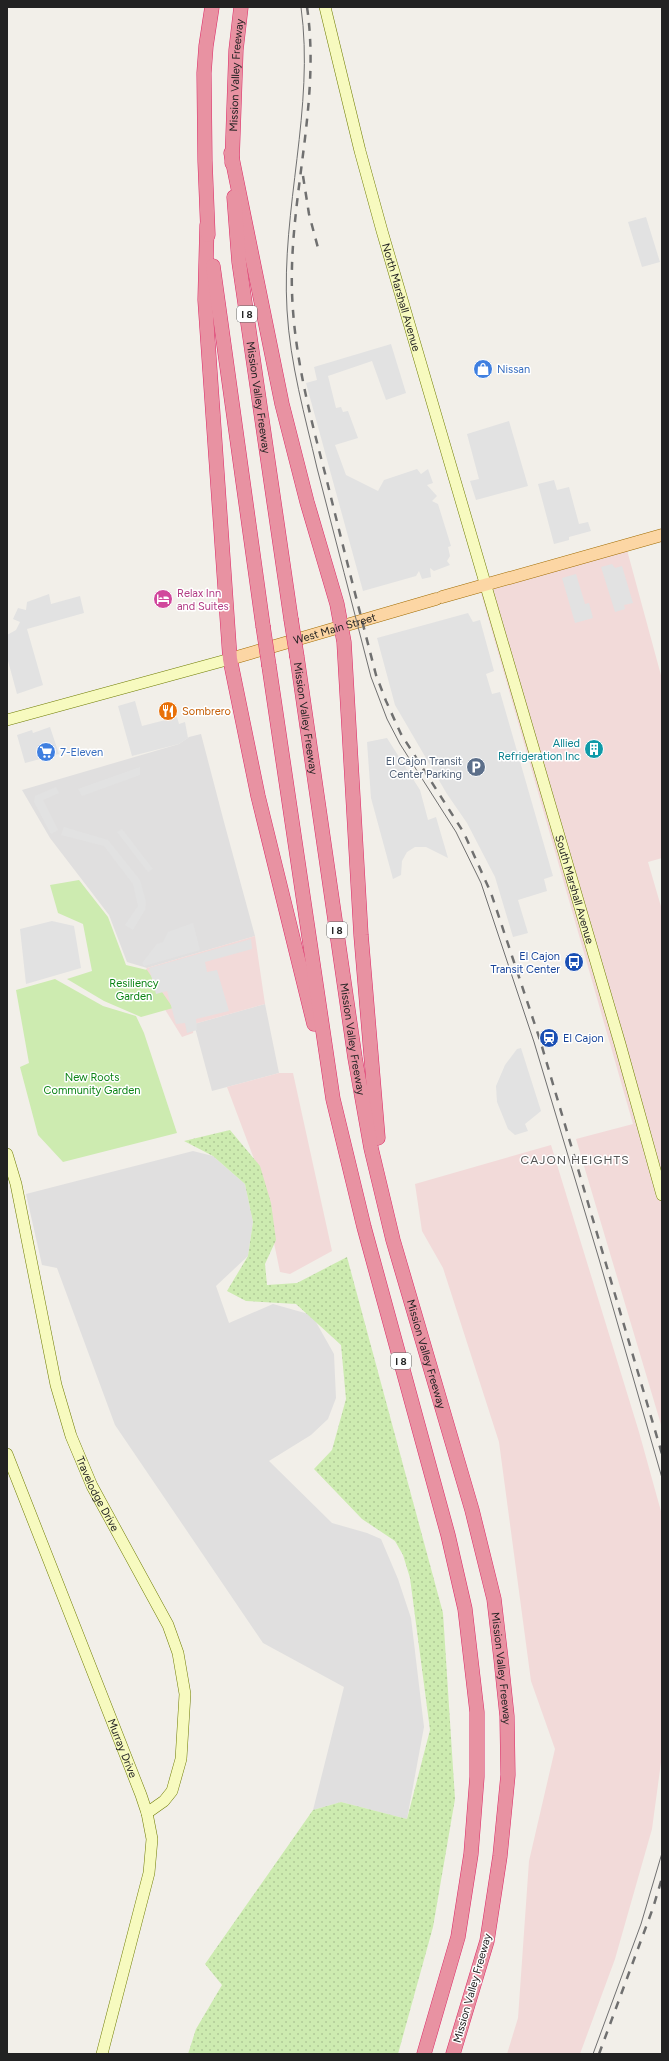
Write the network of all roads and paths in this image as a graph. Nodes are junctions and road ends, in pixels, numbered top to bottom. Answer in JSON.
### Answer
{"nodes":[{"id":1,"x":212,"y":7,"type":"edge"},
{"id":2,"x":241,"y":7,"type":"edge"},
{"id":3,"x":325,"y":7,"type":"edge"},
{"id":4,"x":231,"y":153,"type":"junction"},
{"id":5,"x":207,"y":225,"type":"junction"},
{"id":6,"x":662,"y":535,"type":"edge"},
{"id":7,"x":486,"y":585,"type":"junction"},
{"id":8,"x":341,"y":627,"type":"junction"},
{"id":9,"x":230,"y":659,"type":"junction"},
{"id":10,"x":7,"y":720,"type":"edge"},
{"id":11,"x":333,"y":1099,"type":"junction"},
{"id":12,"x":7,"y":1154,"type":"edge"},
{"id":13,"x":662,"y":1195,"type":"edge"},
{"id":14,"x":383,"y":1202,"type":"junction"},
{"id":15,"x":7,"y":1454,"type":"edge"},
{"id":16,"x":147,"y":1813,"type":"junction"},
{"id":17,"x":102,"y":2054,"type":"edge"},
{"id":18,"x":424,"y":2054,"type":"edge"},
{"id":19,"x":453,"y":2054,"type":"edge"}],
"edges":[{"from":1,"to":5,"type":"highway","number":"I 8"},
{"from":2,"to":4,"type":"highway","name":"Mission Valley Freeway","number":"I 8"},
{"from":3,"to":7,"type":"main road","name":"North Marshall Avenue"},
{"from":4,"to":8,"type":"highway"},
{"from":4,"to":14,"type":"highway","name":"Mission Valley Freeway","number":"I 8","bridge":true},
{"from":5,"to":9,"type":"highway"},
{"from":5,"to":11,"type":"highway","number":"I 8","bridge":true},
{"from":6,"to":7,"type":"main road","name":"West Main Street"},
{"from":7,"to":8,"type":"main road","name":"West Main Street"},
{"from":7,"to":13,"type":"main road","name":"South Marshall Avenue"},
{"from":8,"to":9,"type":"main road","name":"West Main Street"},
{"from":8,"to":14,"type":"highway"},
{"from":9,"to":10,"type":"main road","name":"West Main Street"},
{"from":9,"to":11,"type":"highway"},
{"from":11,"to":18,"type":"highway","number":"I 8"},
{"from":12,"to":16,"type":"main road","name":"Travelodge Drive"},
{"from":14,"to":19,"type":"highway","name":"Mission Valley Freeway","number":"I 8"},
{"from":15,"to":16,"type":"main road","name":"Murray Drive"},
{"from":16,"to":17,"type":"main road","name":"Murray Drive"}]}
